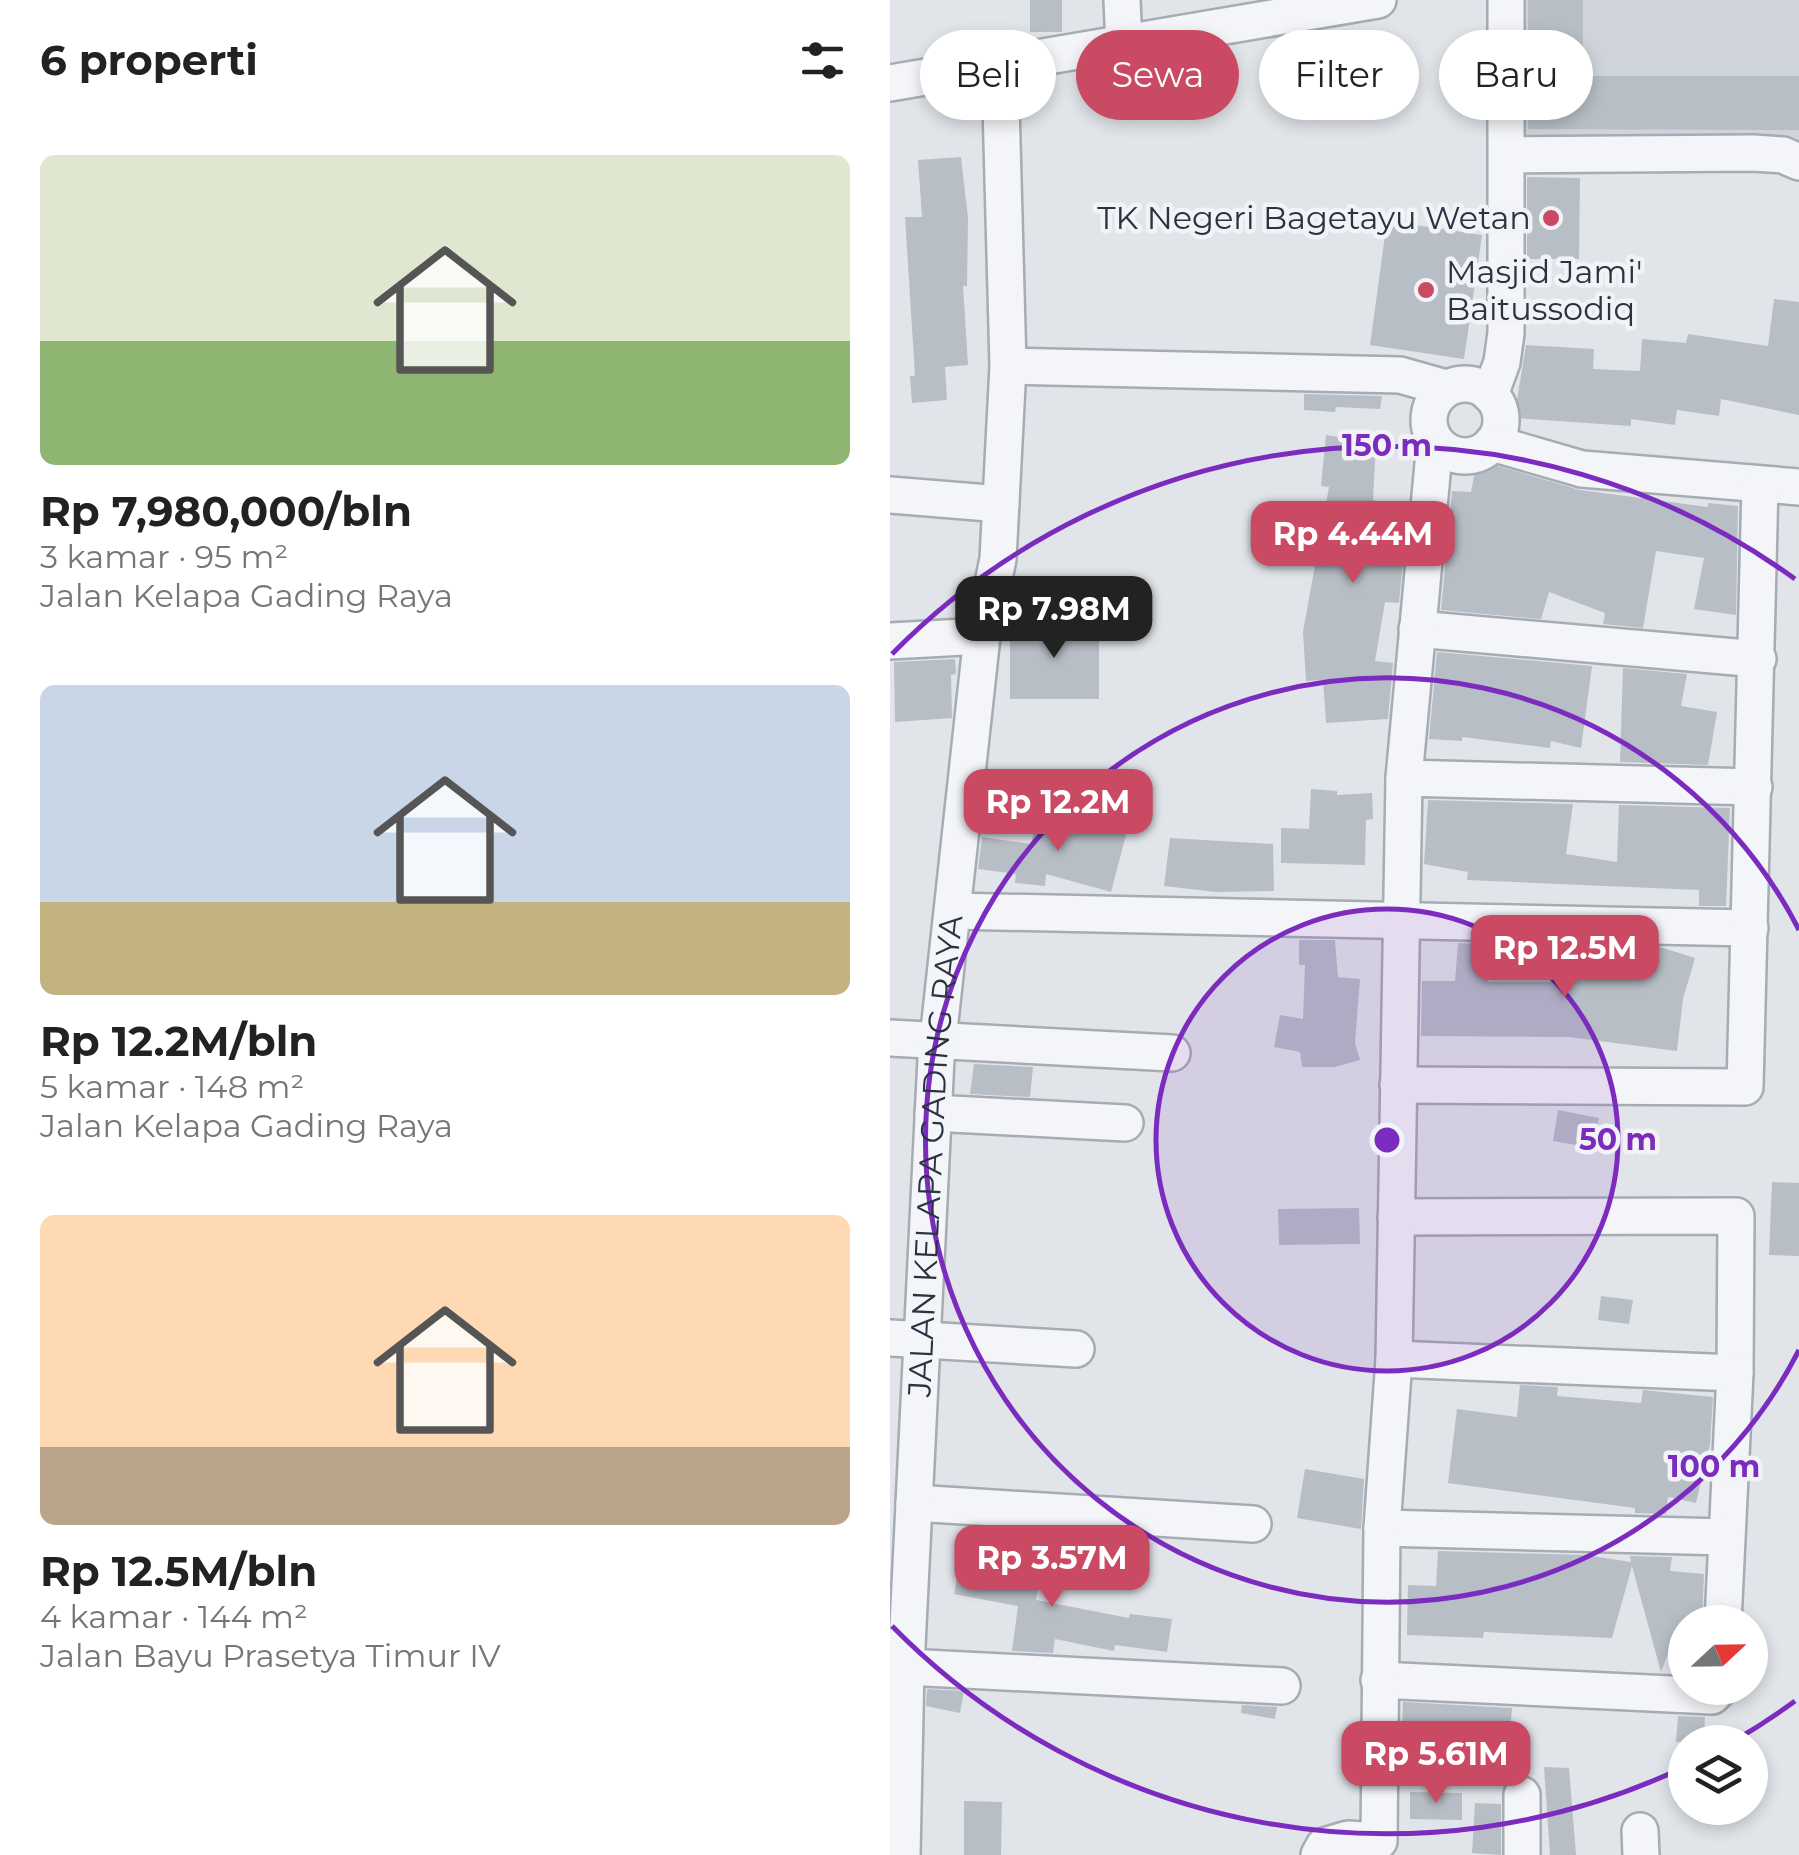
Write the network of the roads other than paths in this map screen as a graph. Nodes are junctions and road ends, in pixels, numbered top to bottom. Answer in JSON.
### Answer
{"nodes":[{"id":1,"x":1122,"y":0,"type":"edge"},
{"id":2,"x":1378,"y":0,"type":"edge"},
{"id":3,"x":1506,"y":0,"type":"edge"},
{"id":4,"x":1123,"y":30,"type":"edge"},
{"id":5,"x":1209,"y":30,"type":"edge"},
{"id":6,"x":920,"y":79,"type":"edge"},
{"id":7,"x":890,"y":83,"type":"edge"},
{"id":8,"x":1001,"y":120,"type":"edge"},
{"id":9,"x":1508,"y":155,"type":"junction"},
{"id":10,"x":1799,"y":162,"type":"edge"},
{"id":11,"x":1008,"y":366,"type":"junction"},
{"id":12,"x":1446,"y":388,"type":"junction"},
{"id":13,"x":1490,"y":394,"type":"junction"},
{"id":14,"x":1436,"y":442,"type":"junction"},
{"id":15,"x":1492,"y":443,"type":"junction"},
{"id":16,"x":1760,"y":485,"type":"junction"},
{"id":17,"x":1799,"y":488,"type":"edge"},
{"id":18,"x":890,"y":495,"type":"edge"},
{"id":19,"x":1001,"y":504,"type":"junction"},
{"id":20,"x":1417,"y":629,"type":"junction"},
{"id":21,"x":982,"y":636,"type":"junction"},
{"id":22,"x":890,"y":641,"type":"edge"},
{"id":23,"x":1758,"y":658,"type":"junction"},
{"id":24,"x":1404,"y":778,"type":"junction"},
{"id":25,"x":1754,"y":787,"type":"junction"},
{"id":26,"x":953,"y":911,"type":"junction"},
{"id":27,"x":1402,"y":924,"type":"junction"},
{"id":28,"x":1750,"y":928,"type":"junction"},
{"id":29,"x":890,"y":1038,"type":"edge"},
{"id":30,"x":938,"y":1042,"type":"junction"},
{"id":31,"x":1172,"y":1053,"type":"dead end"},
{"id":32,"x":1398,"y":1086,"type":"junction"},
{"id":33,"x":933,"y":1113,"type":"junction"},
{"id":34,"x":1125,"y":1123,"type":"dead end"},
{"id":35,"x":1396,"y":1217,"type":"junction"},
{"id":36,"x":906,"y":1338,"type":"edge"},
{"id":37,"x":1076,"y":1349,"type":"dead end"},
{"id":38,"x":1394,"y":1359,"type":"junction"},
{"id":39,"x":1735,"y":1373,"type":"junction"},
{"id":40,"x":914,"y":1503,"type":"junction"},
{"id":41,"x":1253,"y":1524,"type":"dead end"},
{"id":42,"x":1382,"y":1528,"type":"junction"},
{"id":43,"x":1725,"y":1537,"type":"junction"},
{"id":44,"x":1723,"y":1605,"type":"edge"},
{"id":45,"x":906,"y":1667,"type":"junction"},
{"id":46,"x":1379,"y":1680,"type":"junction"},
{"id":47,"x":1282,"y":1686,"type":"dead end"},
{"id":48,"x":1668,"y":1694,"type":"edge"},
{"id":49,"x":898,"y":1721,"type":"edge"},
{"id":50,"x":1522,"y":1795,"type":"dead end"},
{"id":51,"x":896,"y":1806,"type":"edge"},
{"id":52,"x":1378,"y":1848,"type":"edge"},
{"id":53,"x":902,"y":1855,"type":"edge"},
{"id":54,"x":1318,"y":1855,"type":"edge"},
{"id":55,"x":1522,"y":1855,"type":"edge"}],
"edges":[{"from":1,"to":4,"type":"street"},
{"from":2,"to":5,"type":"street"},
{"from":3,"to":9,"type":"street"},
{"from":6,"to":7,"type":"street"},
{"from":8,"to":11,"type":"street","name":"JALAN KELAPA GADING RAYA"},
{"from":9,"to":10,"type":"street"},
{"from":9,"to":13,"type":"street"},
{"from":11,"to":12,"type":"street"},
{"from":11,"to":19,"type":"street","name":"JALAN KELAPA GADING RAYA"},
{"from":12,"to":13,"type":"street"},
{"from":12,"to":14,"type":"street"},
{"from":13,"to":15,"type":"street"},
{"from":14,"to":15,"type":"street"},
{"from":14,"to":20,"type":"street"},
{"from":15,"to":16,"type":"street"},
{"from":16,"to":17,"type":"street"},
{"from":16,"to":23,"type":"street"},
{"from":18,"to":19,"type":"street"},
{"from":19,"to":21,"type":"street","name":"JALAN KELAPA GADING RAYA"},
{"from":20,"to":23,"type":"street"},
{"from":20,"to":24,"type":"street"},
{"from":21,"to":22,"type":"street"},
{"from":21,"to":26,"type":"street","name":"JALAN KELAPA GADING RAYA"},
{"from":23,"to":25,"type":"street"},
{"from":24,"to":25,"type":"street"},
{"from":24,"to":27,"type":"street"},
{"from":25,"to":28,"type":"street"},
{"from":26,"to":27,"type":"street"},
{"from":26,"to":30,"type":"street","name":"JALAN KELAPA GADING RAYA"},
{"from":27,"to":28,"type":"street"},
{"from":27,"to":32,"type":"street"},
{"from":28,"to":32,"type":"street"},
{"from":29,"to":30,"type":"street"},
{"from":30,"to":31,"type":"street"},
{"from":30,"to":33,"type":"street","name":"JALAN KELAPA GADING RAYA"},
{"from":32,"to":35,"type":"street"},
{"from":33,"to":34,"type":"street"},
{"from":33,"to":36,"type":"street","name":"JALAN KELAPA GADING RAYA"},
{"from":35,"to":38,"type":"street"},
{"from":35,"to":39,"type":"street"},
{"from":36,"to":37,"type":"street"},
{"from":36,"to":40,"type":"street","name":"JALAN KELAPA GADING RAYA"},
{"from":38,"to":39,"type":"street"},
{"from":38,"to":42,"type":"street"},
{"from":39,"to":43,"type":"street"},
{"from":40,"to":41,"type":"street"},
{"from":40,"to":45,"type":"street","name":"JALAN KELAPA GADING RAYA"},
{"from":42,"to":43,"type":"street"},
{"from":42,"to":46,"type":"street"},
{"from":43,"to":44,"type":"street"},
{"from":45,"to":47,"type":"street"},
{"from":45,"to":49,"type":"street","name":"JALAN KELAPA GADING RAYA"},
{"from":46,"to":48,"type":"street"},
{"from":46,"to":52,"type":"street"},
{"from":49,"to":51,"type":"street","name":"JALAN KELAPA GADING RAYA"},
{"from":50,"to":55,"type":"street"},
{"from":51,"to":53,"type":"street","name":"JALAN KELAPA GADING RAYA"},
{"from":52,"to":54,"type":"street"}]}
